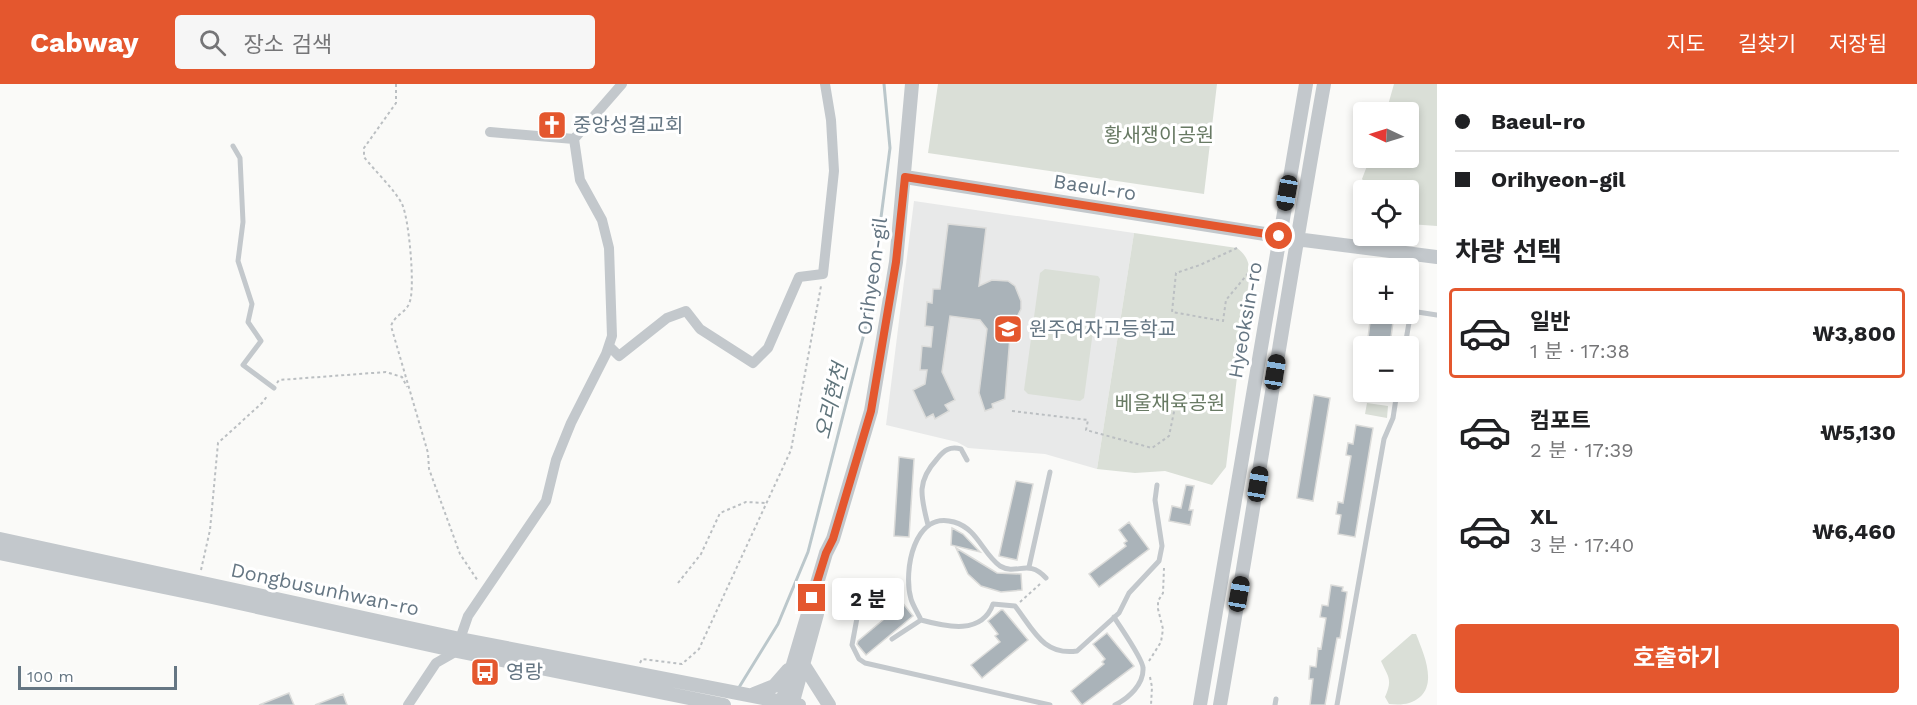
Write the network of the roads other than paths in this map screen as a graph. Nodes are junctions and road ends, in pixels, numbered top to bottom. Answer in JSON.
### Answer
{"nodes":[{"id":1,"x":621,"y":84,"type":"edge"},
{"id":2,"x":825,"y":84,"type":"edge"},
{"id":3,"x":912,"y":84,"type":"edge"},
{"id":4,"x":1306,"y":84,"type":"edge"},
{"id":5,"x":1324,"y":84,"type":"edge"},
{"id":6,"x":490,"y":132,"type":"dead end"},
{"id":7,"x":574,"y":139,"type":"junction"},
{"id":8,"x":233,"y":146,"type":"dead end"},
{"id":9,"x":905,"y":177,"type":"junction"},
{"id":10,"x":1279,"y":236,"type":"junction"},
{"id":11,"x":1296,"y":239,"type":"junction"},
{"id":12,"x":1437,"y":256,"type":"edge"},
{"id":13,"x":1437,"y":315,"type":"edge"},
{"id":14,"x":1407,"y":336,"type":"edge"},
{"id":15,"x":609,"y":346,"type":"junction"},
{"id":16,"x":274,"y":387,"type":"road end"},
{"id":17,"x":1396,"y":402,"type":"edge"},
{"id":18,"x":967,"y":460,"type":"dead end"},
{"id":19,"x":1050,"y":472,"type":"dead end"},
{"id":20,"x":1157,"y":485,"type":"dead end"},
{"id":21,"x":1233,"y":502,"type":"junction"},
{"id":22,"x":1254,"y":506,"type":"junction"},
{"id":23,"x":928,"y":525,"type":"junction"},
{"id":24,"x":0,"y":539,"type":"edge"},
{"id":25,"x":0,"y":553,"type":"edge"},
{"id":26,"x":1029,"y":567,"type":"junction"},
{"id":27,"x":1046,"y":578,"type":"road end"},
{"id":28,"x":862,"y":591,"type":"dead end"},
{"id":29,"x":1114,"y":617,"type":"junction"},
{"id":30,"x":921,"y":620,"type":"junction"},
{"id":31,"x":892,"y":639,"type":"dead end"},
{"id":32,"x":458,"y":645,"type":"junction"},
{"id":33,"x":797,"y":665,"type":"junction"},
{"id":34,"x":639,"y":677,"type":"junction"},
{"id":35,"x":750,"y":695,"type":"junction"},
{"id":36,"x":789,"y":704,"type":"edge"},
{"id":37,"x":408,"y":705,"type":"edge"},
{"id":38,"x":724,"y":705,"type":"edge"},
{"id":39,"x":829,"y":705,"type":"edge"},
{"id":40,"x":1050,"y":705,"type":"edge"},
{"id":41,"x":1115,"y":705,"type":"edge"},
{"id":42,"x":1200,"y":705,"type":"edge"},
{"id":43,"x":1220,"y":705,"type":"edge"},
{"id":44,"x":1337,"y":705,"type":"edge"}],
"edges":[{"from":1,"to":7,"type":"street"},
{"from":2,"to":15,"type":"street"},
{"from":3,"to":9,"type":"street","name":"Orihyeon-gil"},
{"from":4,"to":10,"type":"street","name":"Hyeoksin-ro"},
{"from":5,"to":11,"type":"street","name":"Hyeoksin-ro"},
{"from":6,"to":7,"type":"street"},
{"from":7,"to":15,"type":"street"},
{"from":8,"to":16,"type":"lane"},
{"from":9,"to":10,"type":"street","name":"Baeul-ro"},
{"from":9,"to":33,"type":"street","name":"Orihyeon-gil"},
{"from":10,"to":11,"type":"street","name":"Baeul-ro"},
{"from":10,"to":21,"type":"street","name":"Hyeoksin-ro"},
{"from":11,"to":12,"type":"street"},
{"from":11,"to":22,"type":"street","name":"Hyeoksin-ro"},
{"from":13,"to":14,"type":"lane"},
{"from":15,"to":32,"type":"street"},
{"from":17,"to":44,"type":"lane"},
{"from":18,"to":23,"type":"lane"},
{"from":19,"to":26,"type":"lane"},
{"from":20,"to":29,"type":"lane"},
{"from":21,"to":22,"type":"street"},
{"from":21,"to":42,"type":"street","name":"Hyeoksin-ro"},
{"from":22,"to":43,"type":"street","name":"Hyeoksin-ro"},
{"from":23,"to":26,"type":"lane"},
{"from":23,"to":30,"type":"lane"},
{"from":24,"to":32,"type":"street","name":"Dongbusunhwan-ro"},
{"from":25,"to":32,"type":"street","name":"Dongbusunhwan-ro"},
{"from":26,"to":27,"type":"lane"},
{"from":28,"to":40,"type":"lane"},
{"from":29,"to":30,"type":"lane"},
{"from":29,"to":41,"type":"lane"},
{"from":30,"to":31,"type":"lane"},
{"from":32,"to":34,"type":"street","name":"Dongbusunhwan-ro"},
{"from":32,"to":37,"type":"street"},
{"from":33,"to":35,"type":"street"},
{"from":33,"to":36,"type":"street","name":"Orihyeon-gil"},
{"from":33,"to":39,"type":"street"},
{"from":34,"to":35,"type":"street"},
{"from":34,"to":38,"type":"street"},
{"from":35,"to":36,"type":"street"}]}
